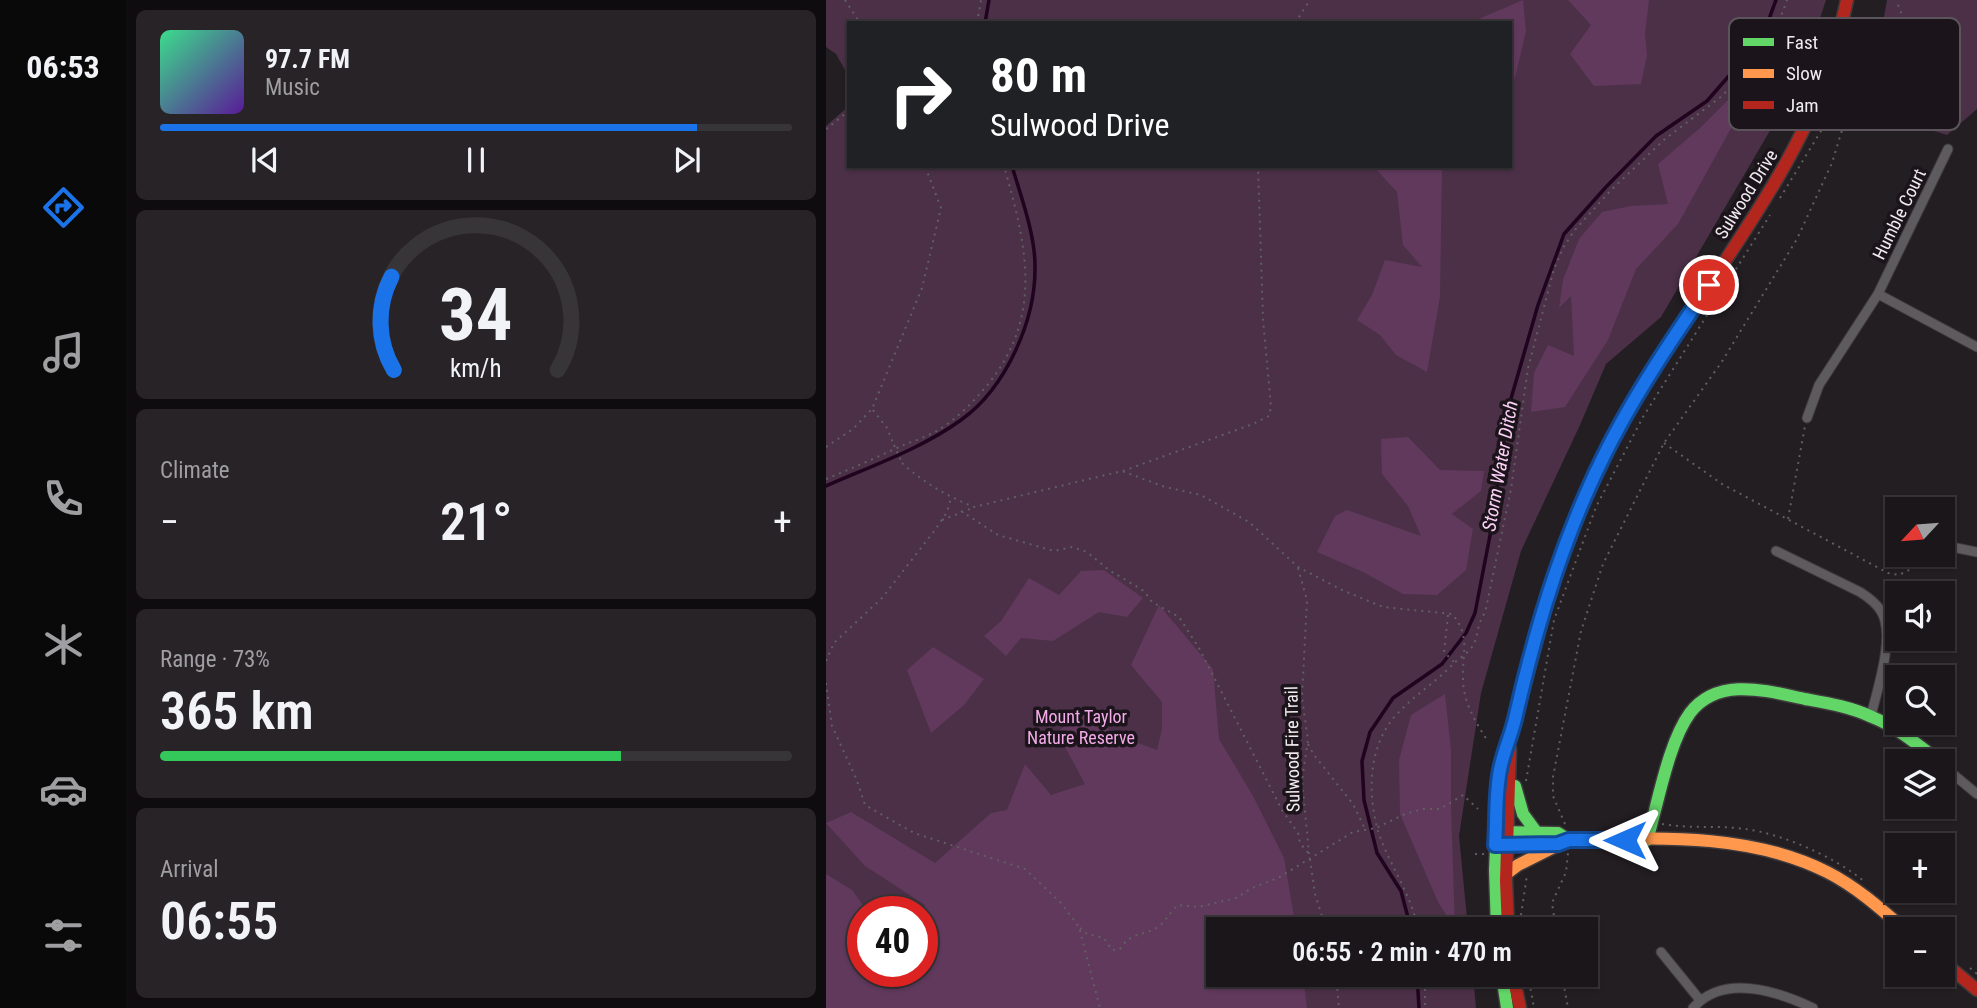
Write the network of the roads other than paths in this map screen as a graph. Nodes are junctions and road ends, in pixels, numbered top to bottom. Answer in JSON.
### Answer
{"nodes":[{"id":1,"x":1847,"y":0,"type":"edge"},
{"id":2,"x":1843,"y":18,"type":"edge"},
{"id":3,"x":1804,"y":130,"type":"edge"},
{"id":4,"x":1948,"y":149,"type":"dead end"},
{"id":5,"x":1878,"y":294,"type":"junction"},
{"id":6,"x":1977,"y":347,"type":"edge"},
{"id":7,"x":1807,"y":418,"type":"road end"},
{"id":8,"x":1955,"y":548,"type":"edge"},
{"id":9,"x":1776,"y":551,"type":"dead end"},
{"id":10,"x":1977,"y":552,"type":"edge"},
{"id":11,"x":1871,"y":716,"type":"junction"},
{"id":12,"x":1509,"y":742,"type":"junction"},
{"id":13,"x":1922,"y":749,"type":"edge"},
{"id":14,"x":1511,"y":768,"type":"junction"},
{"id":15,"x":1955,"y":776,"type":"edge"},
{"id":16,"x":1977,"y":794,"type":"edge"},
{"id":17,"x":1537,"y":833,"type":"junction"},
{"id":18,"x":1647,"y":840,"type":"junction"},
{"id":19,"x":1498,"y":842,"type":"junction"},
{"id":20,"x":1564,"y":842,"type":"junction"},
{"id":21,"x":1506,"y":874,"type":"junction"},
{"id":22,"x":1497,"y":917,"type":"edge"},
{"id":23,"x":1508,"y":917,"type":"edge"},
{"id":24,"x":1890,"y":917,"type":"edge"},
{"id":25,"x":1661,"y":952,"type":"dead end"},
{"id":26,"x":1955,"y":972,"type":"edge"},
{"id":27,"x":1504,"y":987,"type":"edge"},
{"id":28,"x":1516,"y":987,"type":"edge"},
{"id":29,"x":1977,"y":990,"type":"edge"},
{"id":30,"x":1697,"y":1004,"type":"edge"},
{"id":31,"x":1507,"y":1008,"type":"edge"},
{"id":32,"x":1520,"y":1008,"type":"edge"},
{"id":33,"x":1813,"y":1008,"type":"edge"}],
"edges":[{"from":1,"to":2,"type":"main road","name":"Sulwood Drive"},
{"from":3,"to":12,"type":"main road","name":"Sulwood Drive"},
{"from":4,"to":5,"type":"street","name":"Humble Court"},
{"from":5,"to":6,"type":"street"},
{"from":5,"to":7,"type":"street","name":"Humble Court"},
{"from":8,"to":10,"type":"street"},
{"from":9,"to":11,"type":"street"},
{"from":11,"to":13,"type":"main road"},
{"from":11,"to":18,"type":"main road"},
{"from":12,"to":14,"type":"main road","name":"Sulwood Drive"},
{"from":12,"to":19,"type":"main road","name":"Sulwood Drive"},
{"from":14,"to":17,"type":"main road"},
{"from":14,"to":19,"type":"main road","name":"Sulwood Drive"},
{"from":15,"to":16,"type":"street"},
{"from":17,"to":19,"type":"main road"},
{"from":17,"to":20,"type":"main road"},
{"from":18,"to":20,"type":"main road"},
{"from":18,"to":24,"type":"main road"},
{"from":19,"to":20,"type":"main road"},
{"from":19,"to":21,"type":"main road","name":"Sulwood Drive"},
{"from":19,"to":22,"type":"main road","name":"Sulwood Drive"},
{"from":20,"to":21,"type":"main road"},
{"from":21,"to":23,"type":"main road","name":"Sulwood Drive"},
{"from":25,"to":30,"type":"street"},
{"from":26,"to":29,"type":"main road"},
{"from":27,"to":31,"type":"main road"},
{"from":28,"to":32,"type":"main road"},
{"from":30,"to":33,"type":"street"}]}
